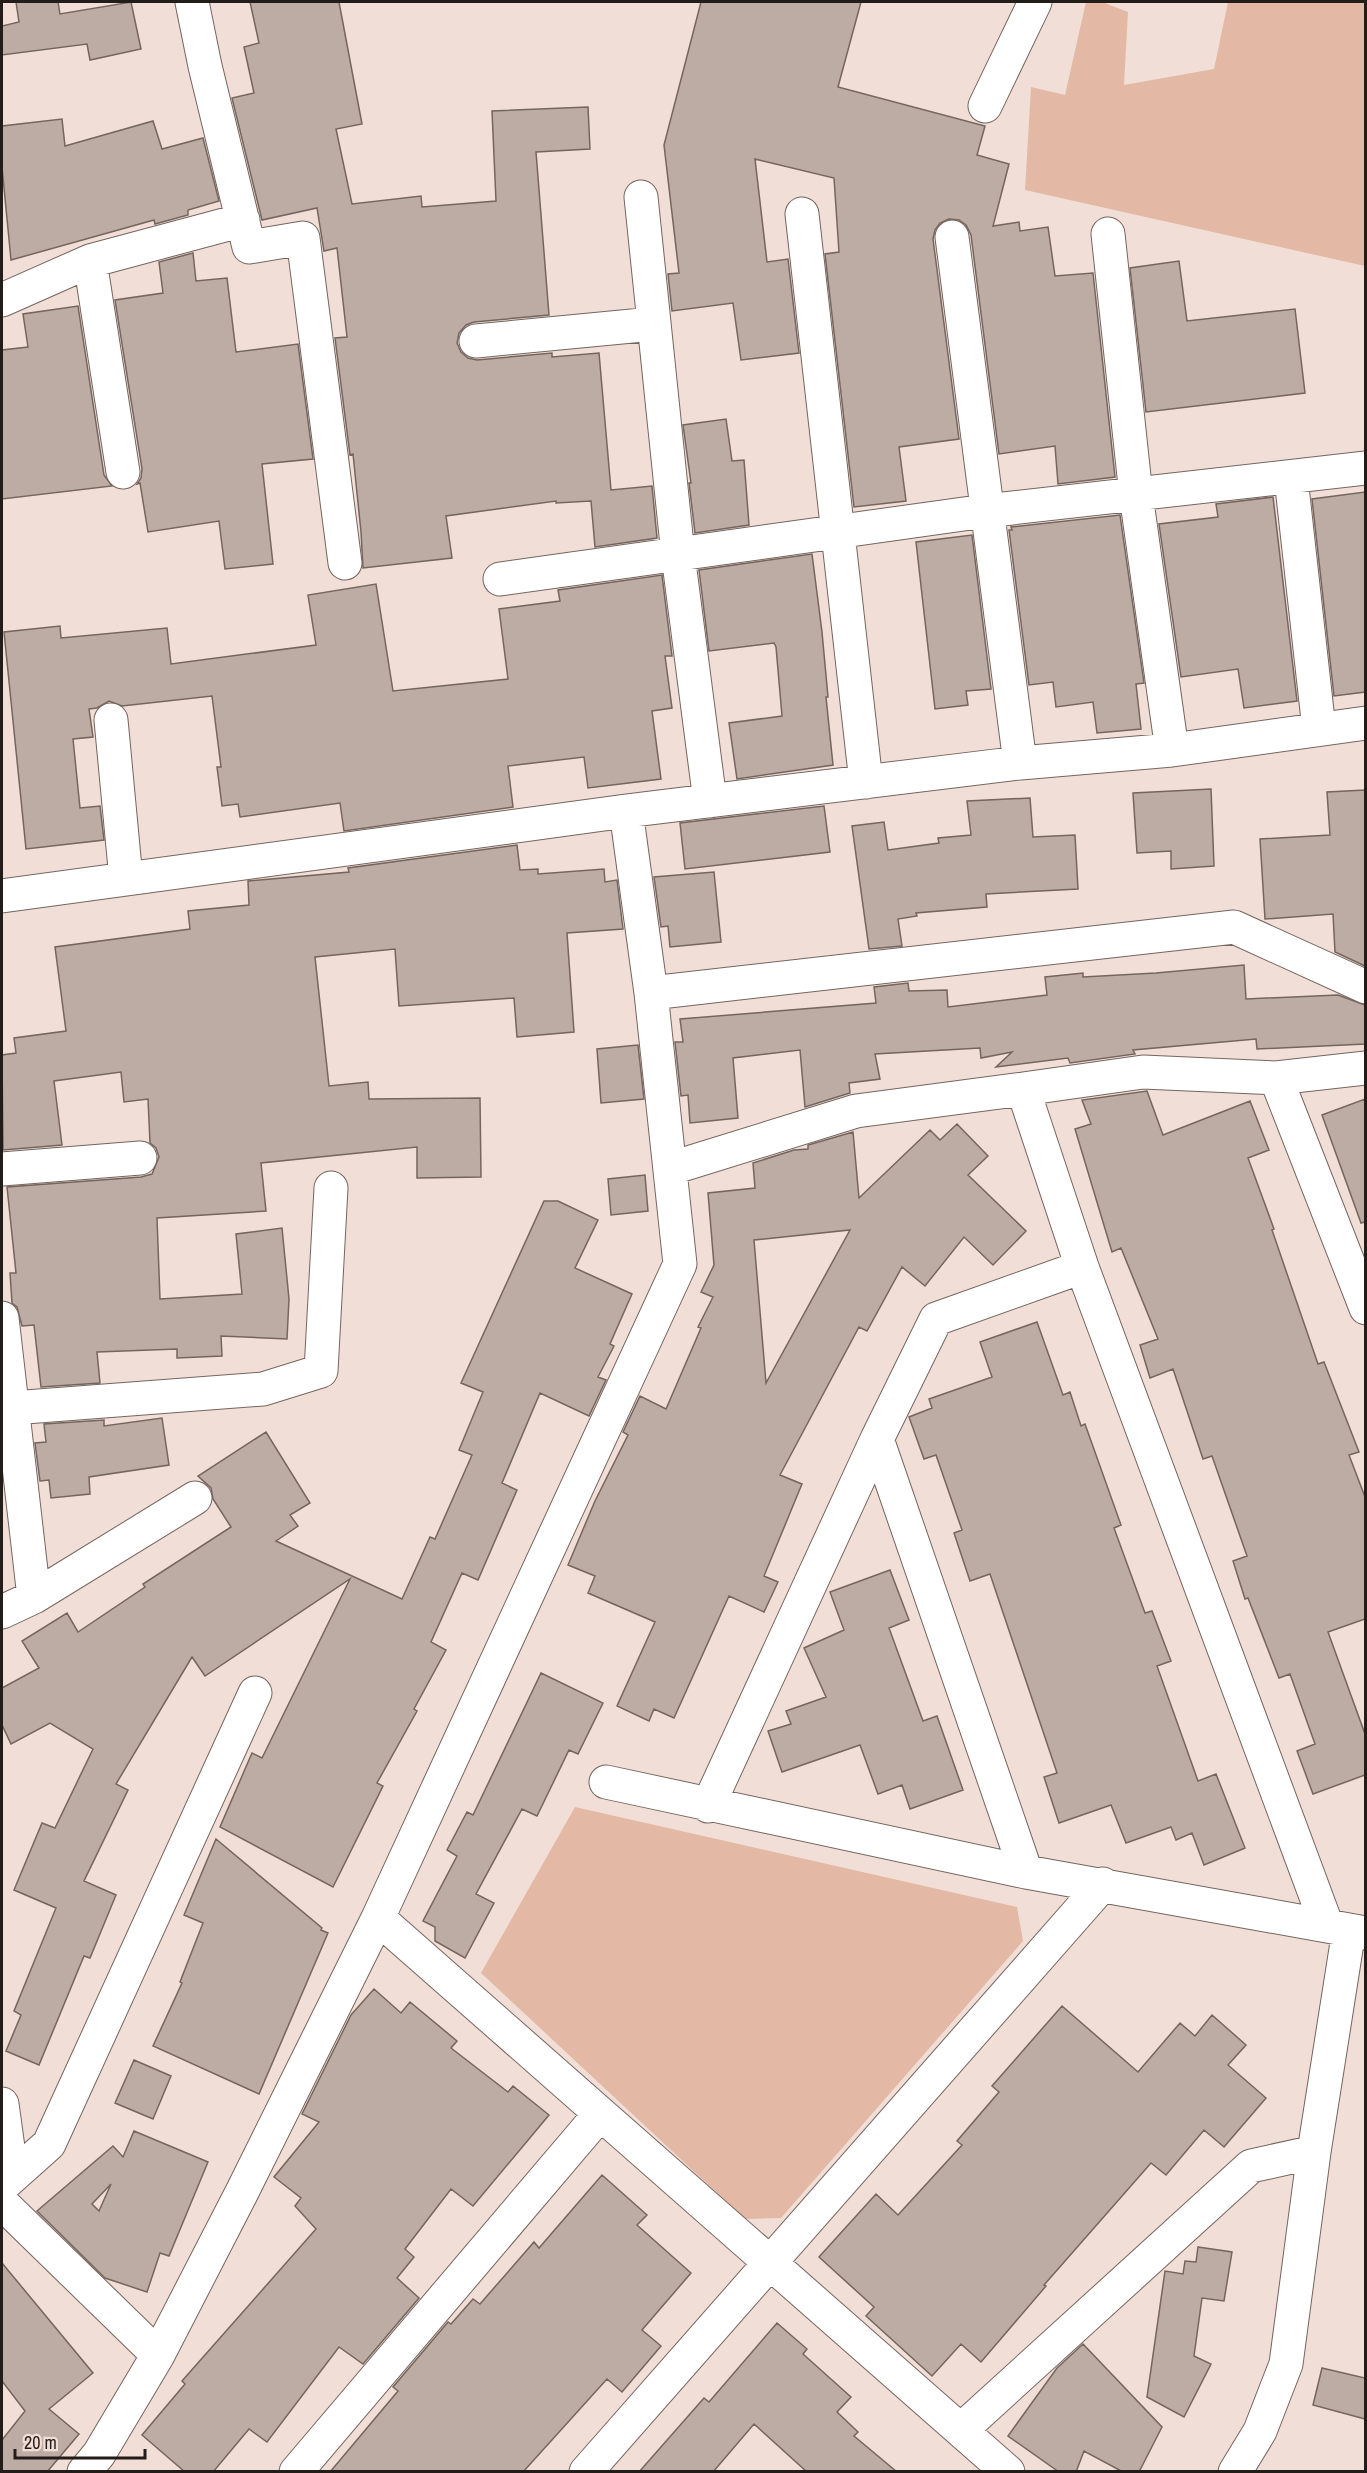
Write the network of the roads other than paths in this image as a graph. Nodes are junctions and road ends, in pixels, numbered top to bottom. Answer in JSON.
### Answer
{"nodes":[{"id":1,"x":192,"y":2,"type":"edge"},
{"id":2,"x":1035,"y":2,"type":"edge"},
{"id":3,"x":985,"y":106,"type":"dead end"},
{"id":4,"x":641,"y":197,"type":"dead end"},
{"id":5,"x":802,"y":214,"type":"dead end"},
{"id":6,"x":243,"y":220,"type":"junction"},
{"id":7,"x":1108,"y":234,"type":"dead end"},
{"id":8,"x":952,"y":237,"type":"dead end"},
{"id":9,"x":90,"y":261,"type":"junction"},
{"id":10,"x":2,"y":300,"type":"edge"},
{"id":11,"x":653,"y":324,"type":"junction"},
{"id":12,"x":476,"y":341,"type":"dead end"},
{"id":13,"x":1365,"y":468,"type":"edge"},
{"id":14,"x":123,"y":472,"type":"dead end"},
{"id":15,"x":1291,"y":478,"type":"junction"},
{"id":16,"x":1136,"y":495,"type":"junction"},
{"id":17,"x":986,"y":511,"type":"junction"},
{"id":18,"x":837,"y":531,"type":"junction"},
{"id":19,"x":678,"y":555,"type":"junction"},
{"id":20,"x":345,"y":563,"type":"dead end"},
{"id":21,"x":500,"y":579,"type":"dead end"},
{"id":22,"x":111,"y":720,"type":"dead end"},
{"id":23,"x":1365,"y":723,"type":"edge"},
{"id":24,"x":1319,"y":729,"type":"junction"},
{"id":25,"x":1172,"y":750,"type":"junction"},
{"id":26,"x":1020,"y":763,"type":"junction"},
{"id":27,"x":866,"y":782,"type":"junction"},
{"id":28,"x":710,"y":801,"type":"junction"},
{"id":29,"x":626,"y":811,"type":"junction"},
{"id":30,"x":126,"y":879,"type":"junction"},
{"id":31,"x":2,"y":896,"type":"edge"},
{"id":32,"x":1365,"y":987,"type":"edge"},
{"id":33,"x":651,"y":993,"type":"junction"},
{"id":34,"x":1365,"y":1068,"type":"edge"},
{"id":35,"x":1276,"y":1077,"type":"junction"},
{"id":36,"x":1023,"y":1089,"type":"junction"},
{"id":37,"x":140,"y":1158,"type":"dead end"},
{"id":38,"x":672,"y":1168,"type":"junction"},
{"id":39,"x":2,"y":1169,"type":"edge"},
{"id":40,"x":331,"y":1188,"type":"dead end"},
{"id":41,"x":1082,"y":1267,"type":"junction"},
{"id":42,"x":1365,"y":1308,"type":"edge"},
{"id":43,"x":2,"y":1318,"type":"edge"},
{"id":44,"x":12,"y":1408,"type":"junction"},
{"id":45,"x":877,"y":1439,"type":"junction"},
{"id":46,"x":195,"y":1497,"type":"dead end"},
{"id":47,"x":34,"y":1597,"type":"junction"},
{"id":48,"x":2,"y":1612,"type":"edge"},
{"id":49,"x":255,"y":1693,"type":"dead end"},
{"id":50,"x":606,"y":1782,"type":"dead end"},
{"id":51,"x":708,"y":1806,"type":"junction"},
{"id":52,"x":1026,"y":1872,"type":"junction"},
{"id":53,"x":1103,"y":1884,"type":"junction"},
{"id":54,"x":378,"y":1918,"type":"junction"},
{"id":55,"x":1347,"y":1930,"type":"edge"},
{"id":56,"x":2,"y":2104,"type":"edge"},
{"id":57,"x":600,"y":2114,"type":"junction"},
{"id":58,"x":1314,"y":2152,"type":"junction"},
{"id":59,"x":5,"y":2188,"type":"edge"},
{"id":60,"x":770,"y":2262,"type":"junction"},
{"id":61,"x":158,"y":2355,"type":"junction"},
{"id":62,"x":961,"y":2430,"type":"junction"},
{"id":63,"x":101,"y":2466,"type":"edge"},
{"id":64,"x":296,"y":2472,"type":"edge"},
{"id":65,"x":586,"y":2472,"type":"edge"},
{"id":66,"x":1008,"y":2472,"type":"edge"},
{"id":67,"x":1235,"y":2472,"type":"edge"}],
"edges":[{"from":1,"to":6,"type":"street"},
{"from":2,"to":3,"type":"street"},
{"from":4,"to":11,"type":"street"},
{"from":5,"to":18,"type":"street"},
{"from":6,"to":9,"type":"street"},
{"from":6,"to":20,"type":"street"},
{"from":7,"to":16,"type":"street"},
{"from":8,"to":17,"type":"street"},
{"from":9,"to":10,"type":"street"},
{"from":9,"to":14,"type":"street"},
{"from":11,"to":12,"type":"street"},
{"from":11,"to":19,"type":"street"},
{"from":13,"to":15,"type":"street"},
{"from":15,"to":16,"type":"street"},
{"from":15,"to":24,"type":"street"},
{"from":16,"to":17,"type":"street"},
{"from":16,"to":25,"type":"street"},
{"from":17,"to":18,"type":"street"},
{"from":17,"to":26,"type":"street"},
{"from":18,"to":19,"type":"street"},
{"from":18,"to":27,"type":"street"},
{"from":19,"to":21,"type":"street"},
{"from":19,"to":28,"type":"street"},
{"from":22,"to":30,"type":"street"},
{"from":23,"to":24,"type":"street"},
{"from":24,"to":25,"type":"street"},
{"from":25,"to":26,"type":"street"},
{"from":26,"to":27,"type":"street"},
{"from":27,"to":28,"type":"street"},
{"from":28,"to":29,"type":"street"},
{"from":29,"to":30,"type":"street"},
{"from":29,"to":33,"type":"street"},
{"from":30,"to":31,"type":"street"},
{"from":32,"to":33,"type":"street"},
{"from":33,"to":38,"type":"street"},
{"from":34,"to":35,"type":"street"},
{"from":35,"to":36,"type":"street"},
{"from":35,"to":42,"type":"street"},
{"from":36,"to":38,"type":"street"},
{"from":36,"to":41,"type":"street"},
{"from":37,"to":39,"type":"street"},
{"from":38,"to":54,"type":"street"},
{"from":40,"to":44,"type":"street"},
{"from":41,"to":45,"type":"street"},
{"from":41,"to":55,"type":"street"},
{"from":43,"to":44,"type":"street"},
{"from":44,"to":47,"type":"street"},
{"from":45,"to":51,"type":"street"},
{"from":45,"to":52,"type":"street"},
{"from":46,"to":47,"type":"street"},
{"from":47,"to":48,"type":"street"},
{"from":49,"to":59,"type":"street"},
{"from":50,"to":51,"type":"street"},
{"from":51,"to":52,"type":"street"},
{"from":52,"to":53,"type":"street"},
{"from":53,"to":55,"type":"street"},
{"from":53,"to":60,"type":"street"},
{"from":54,"to":57,"type":"street"},
{"from":54,"to":61,"type":"street"},
{"from":55,"to":58,"type":"street"},
{"from":56,"to":59,"type":"street"},
{"from":57,"to":60,"type":"street"},
{"from":57,"to":64,"type":"street"},
{"from":58,"to":62,"type":"street"},
{"from":58,"to":67,"type":"street"},
{"from":59,"to":61,"type":"street"},
{"from":60,"to":62,"type":"street"},
{"from":60,"to":65,"type":"street"},
{"from":61,"to":63,"type":"street"},
{"from":62,"to":66,"type":"street"}]}
